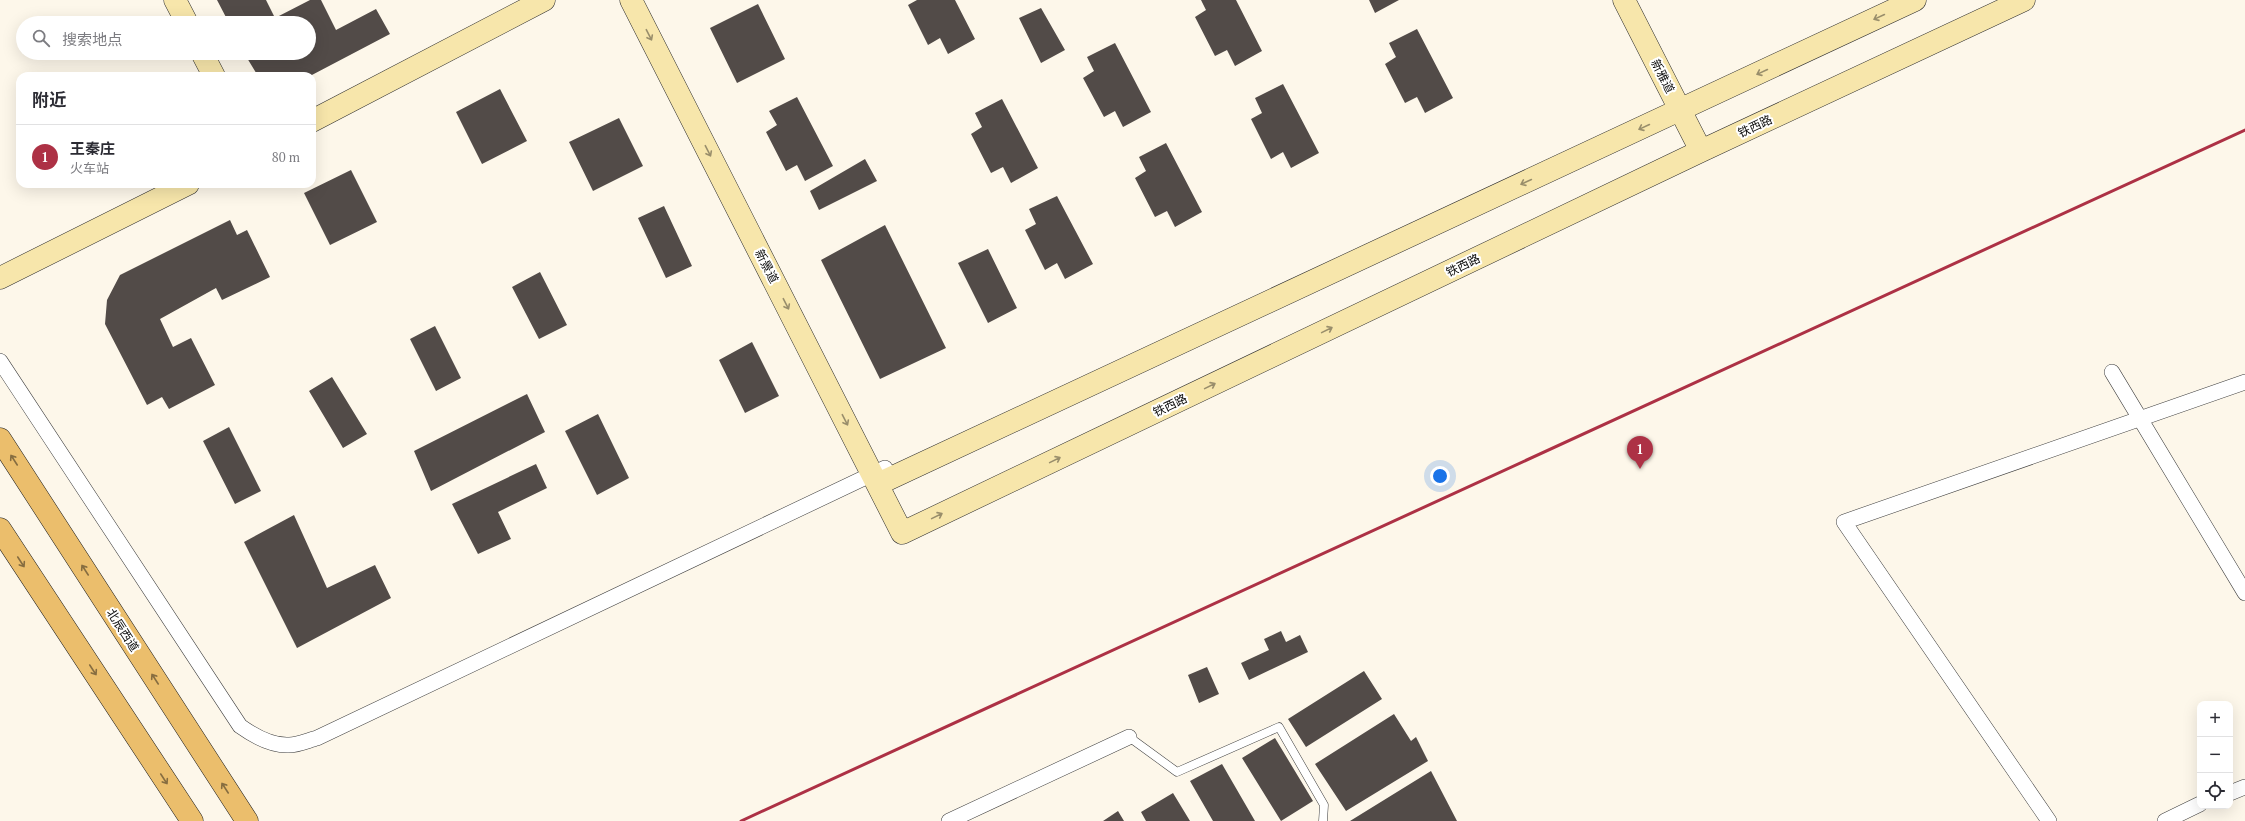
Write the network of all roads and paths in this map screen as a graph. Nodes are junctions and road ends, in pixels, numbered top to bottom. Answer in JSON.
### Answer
{"nodes":[{"id":1,"x":175,"y":0,"type":"edge"},
{"id":2,"x":544,"y":0,"type":"edge"},
{"id":3,"x":631,"y":0,"type":"edge"},
{"id":4,"x":648,"y":0,"type":"edge"},
{"id":5,"x":1624,"y":0,"type":"edge"},
{"id":6,"x":1638,"y":0,"type":"edge"},
{"id":7,"x":1915,"y":0,"type":"edge"},
{"id":8,"x":2024,"y":0,"type":"edge"},
{"id":9,"x":183,"y":16,"type":"edge"},
{"id":10,"x":206,"y":60,"type":"edge"},
{"id":11,"x":212,"y":72,"type":"edge"},
{"id":12,"x":1686,"y":107,"type":"junction"},
{"id":13,"x":316,"y":119,"type":"edge"},
{"id":14,"x":1707,"y":149,"type":"junction"},
{"id":15,"x":180,"y":188,"type":"edge"},
{"id":16,"x":0,"y":278,"type":"edge"},
{"id":17,"x":0,"y":361,"type":"edge"},
{"id":18,"x":2112,"y":372,"type":"dead end"},
{"id":19,"x":2245,"y":382,"type":"edge"},
{"id":20,"x":2140,"y":419,"type":"junction"},
{"id":21,"x":0,"y":439,"type":"edge"},
{"id":22,"x":881,"y":476,"type":"junction"},
{"id":23,"x":0,"y":529,"type":"edge"},
{"id":24,"x":909,"y":530,"type":"joint"},
{"id":25,"x":2245,"y":593,"type":"edge"},
{"id":26,"x":1129,"y":737,"type":"joint"},
{"id":27,"x":2245,"y":787,"type":"edge"},
{"id":28,"x":2233,"y":792,"type":"edge"},
{"id":29,"x":2197,"y":806,"type":"edge"},
{"id":30,"x":192,"y":821,"type":"edge"},
{"id":31,"x":247,"y":821,"type":"edge"},
{"id":32,"x":949,"y":821,"type":"edge"},
{"id":33,"x":1323,"y":821,"type":"edge"},
{"id":34,"x":2049,"y":821,"type":"edge"},
{"id":35,"x":2166,"y":821,"type":"edge"}],
"edges":[{"from":1,"to":9,"type":"main road"},
{"from":2,"to":13,"type":"main road"},
{"from":3,"to":22,"type":"main road","name":"新景道","one_way":true},
{"from":4,"to":22,"type":"main road","name":"新景道"},
{"from":5,"to":12,"type":"main road","name":"新雅道"},
{"from":6,"to":12,"type":"main road","name":"新雅道"},
{"from":7,"to":12,"type":"main road","one_way":true},
{"from":8,"to":14,"type":"main road","name":"铁西路"},
{"from":10,"to":11,"type":"main road"},
{"from":12,"to":14,"type":"main road","name":"新雅道"},
{"from":12,"to":22,"type":"main road","one_way":true},
{"from":24,"to":14,"type":"main road","name":"铁西路","one_way":true},
{"from":15,"to":16,"type":"main road"},
{"from":17,"to":22,"type":"street"},
{"from":18,"to":20,"type":"street"},
{"from":19,"to":20,"type":"street"},
{"from":20,"to":25,"type":"street"},
{"from":20,"to":34,"type":"street"},
{"from":31,"to":21,"type":"main road","name":"北辰西道","one_way":true},
{"from":22,"to":24,"type":"main road","name":"新景道"},
{"from":23,"to":30,"type":"main road","one_way":true},
{"from":26,"to":32,"type":"street"},
{"from":26,"to":33,"type":"lane"},
{"from":27,"to":28,"type":"street"},
{"from":29,"to":35,"type":"street"}]}
